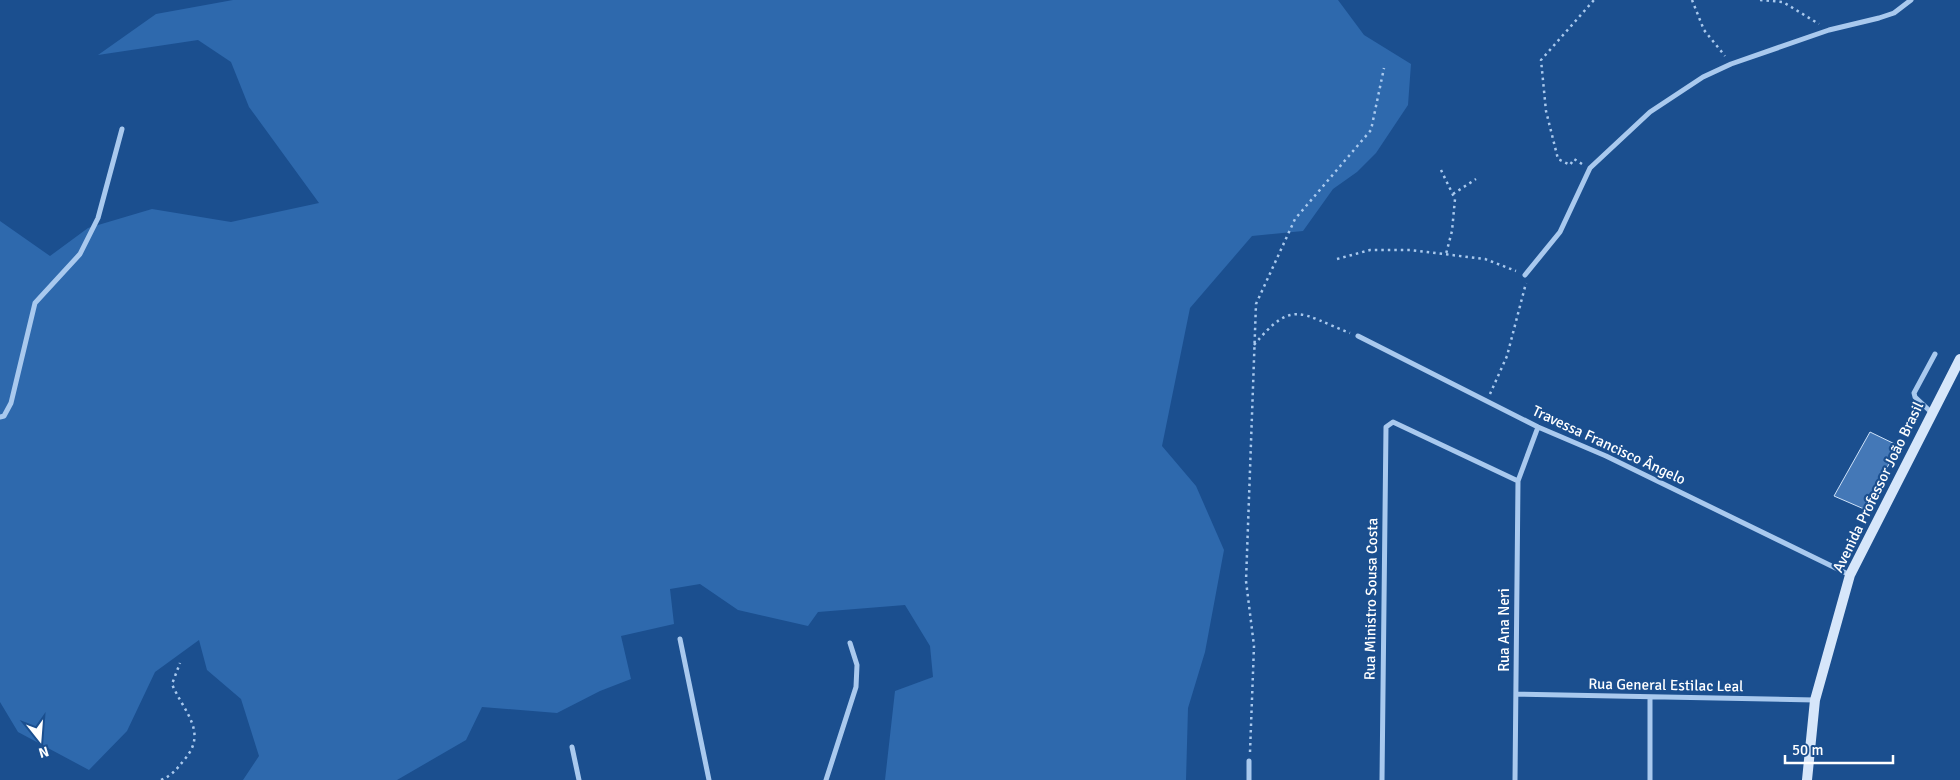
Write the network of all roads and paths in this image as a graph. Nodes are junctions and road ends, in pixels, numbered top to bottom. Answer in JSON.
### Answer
{"nodes":[{"id":1,"x":1594,"y":0,"type":"edge"},
{"id":2,"x":1692,"y":0,"type":"edge"},
{"id":3,"x":1760,"y":0,"type":"edge"},
{"id":4,"x":1911,"y":0,"type":"edge"},
{"id":5,"x":1783,"y":1,"type":"edge"},
{"id":6,"x":1829,"y":30,"type":"junction"},
{"id":7,"x":1730,"y":64,"type":"junction"},
{"id":8,"x":1384,"y":68,"type":"dead end"},
{"id":9,"x":122,"y":129,"type":"dead end"},
{"id":10,"x":1590,"y":168,"type":"junction"},
{"id":11,"x":1441,"y":170,"type":"dead end"},
{"id":12,"x":1476,"y":179,"type":"dead end"},
{"id":13,"x":1453,"y":194,"type":"junction"},
{"id":14,"x":1446,"y":254,"type":"junction"},
{"id":15,"x":1337,"y":259,"type":"dead end"},
{"id":16,"x":1525,"y":275,"type":"junction"},
{"id":17,"x":1358,"y":336,"type":"joint"},
{"id":18,"x":1254,"y":345,"type":"junction"},
{"id":19,"x":1935,"y":354,"type":"dead end"},
{"id":20,"x":1960,"y":359,"type":"edge"},
{"id":21,"x":1487,"y":400,"type":"junction"},
{"id":22,"x":1932,"y":413,"type":"junction"},
{"id":23,"x":0,"y":417,"type":"edge"},
{"id":24,"x":1538,"y":426,"type":"junction"},
{"id":25,"x":1518,"y":481,"type":"junction"},
{"id":26,"x":1850,"y":575,"type":"junction"},
{"id":27,"x":680,"y":639,"type":"dead end"},
{"id":28,"x":850,"y":643,"type":"dead end"},
{"id":29,"x":180,"y":663,"type":"dead end"},
{"id":30,"x":1516,"y":694,"type":"junction"},
{"id":31,"x":1650,"y":697,"type":"junction"},
{"id":32,"x":1815,"y":700,"type":"junction"},
{"id":33,"x":572,"y":747,"type":"dead end"},
{"id":34,"x":1249,"y":761,"type":"joint"},
{"id":35,"x":161,"y":780,"type":"edge"},
{"id":36,"x":579,"y":780,"type":"edge"},
{"id":37,"x":709,"y":780,"type":"edge"},
{"id":38,"x":826,"y":780,"type":"edge"},
{"id":39,"x":1249,"y":780,"type":"edge"},
{"id":40,"x":1382,"y":780,"type":"edge"},
{"id":41,"x":1516,"y":780,"type":"edge"},
{"id":42,"x":1650,"y":780,"type":"edge"},
{"id":43,"x":1807,"y":780,"type":"edge"}],
"edges":[{"from":1,"to":10,"type":"path"},
{"from":2,"to":7,"type":"path"},
{"from":3,"to":5,"type":"path"},
{"from":4,"to":6,"type":"street"},
{"from":5,"to":6,"type":"path"},
{"from":6,"to":7,"type":"street"},
{"from":7,"to":10,"type":"street"},
{"from":8,"to":18,"type":"path"},
{"from":9,"to":23,"type":"street"},
{"from":10,"to":16,"type":"street"},
{"from":11,"to":13,"type":"path"},
{"from":12,"to":13,"type":"path"},
{"from":13,"to":14,"type":"path"},
{"from":14,"to":15,"type":"path"},
{"from":14,"to":16,"type":"path"},
{"from":16,"to":21,"type":"path"},
{"from":17,"to":18,"type":"path"},
{"from":17,"to":21,"type":"street","name":"Travessa Francisco Ângelo"},
{"from":18,"to":34,"type":"path"},
{"from":19,"to":22,"type":"street"},
{"from":20,"to":22,"type":"main road","name":"Avenida Professor João Brasil"},
{"from":21,"to":24,"type":"street","name":"Travessa Francisco Ângelo"},
{"from":22,"to":26,"type":"main road","name":"Avenida Professor João Brasil"},
{"from":24,"to":25,"type":"street","name":"Rua Ana Neri"},
{"from":24,"to":26,"type":"street","name":"Travessa Francisco Ângelo"},
{"from":25,"to":30,"type":"street","name":"Rua Ana Neri"},
{"from":25,"to":40,"type":"street","name":"Rua Ministro Sousa Costa"},
{"from":26,"to":32,"type":"main road","name":"Avenida Professor João Brasil"},
{"from":27,"to":37,"type":"street"},
{"from":28,"to":38,"type":"street"},
{"from":29,"to":35,"type":"path"},
{"from":30,"to":31,"type":"street","name":"Rua General Estilac Leal"},
{"from":30,"to":41,"type":"street","name":"Rua Ana Neri"},
{"from":31,"to":32,"type":"street","name":"Rua General Estilac Leal"},
{"from":31,"to":42,"type":"street"},
{"from":32,"to":43,"type":"main road","name":"Avenida Professor João Brasil"},
{"from":33,"to":36,"type":"street"},
{"from":34,"to":39,"type":"street"}]}
